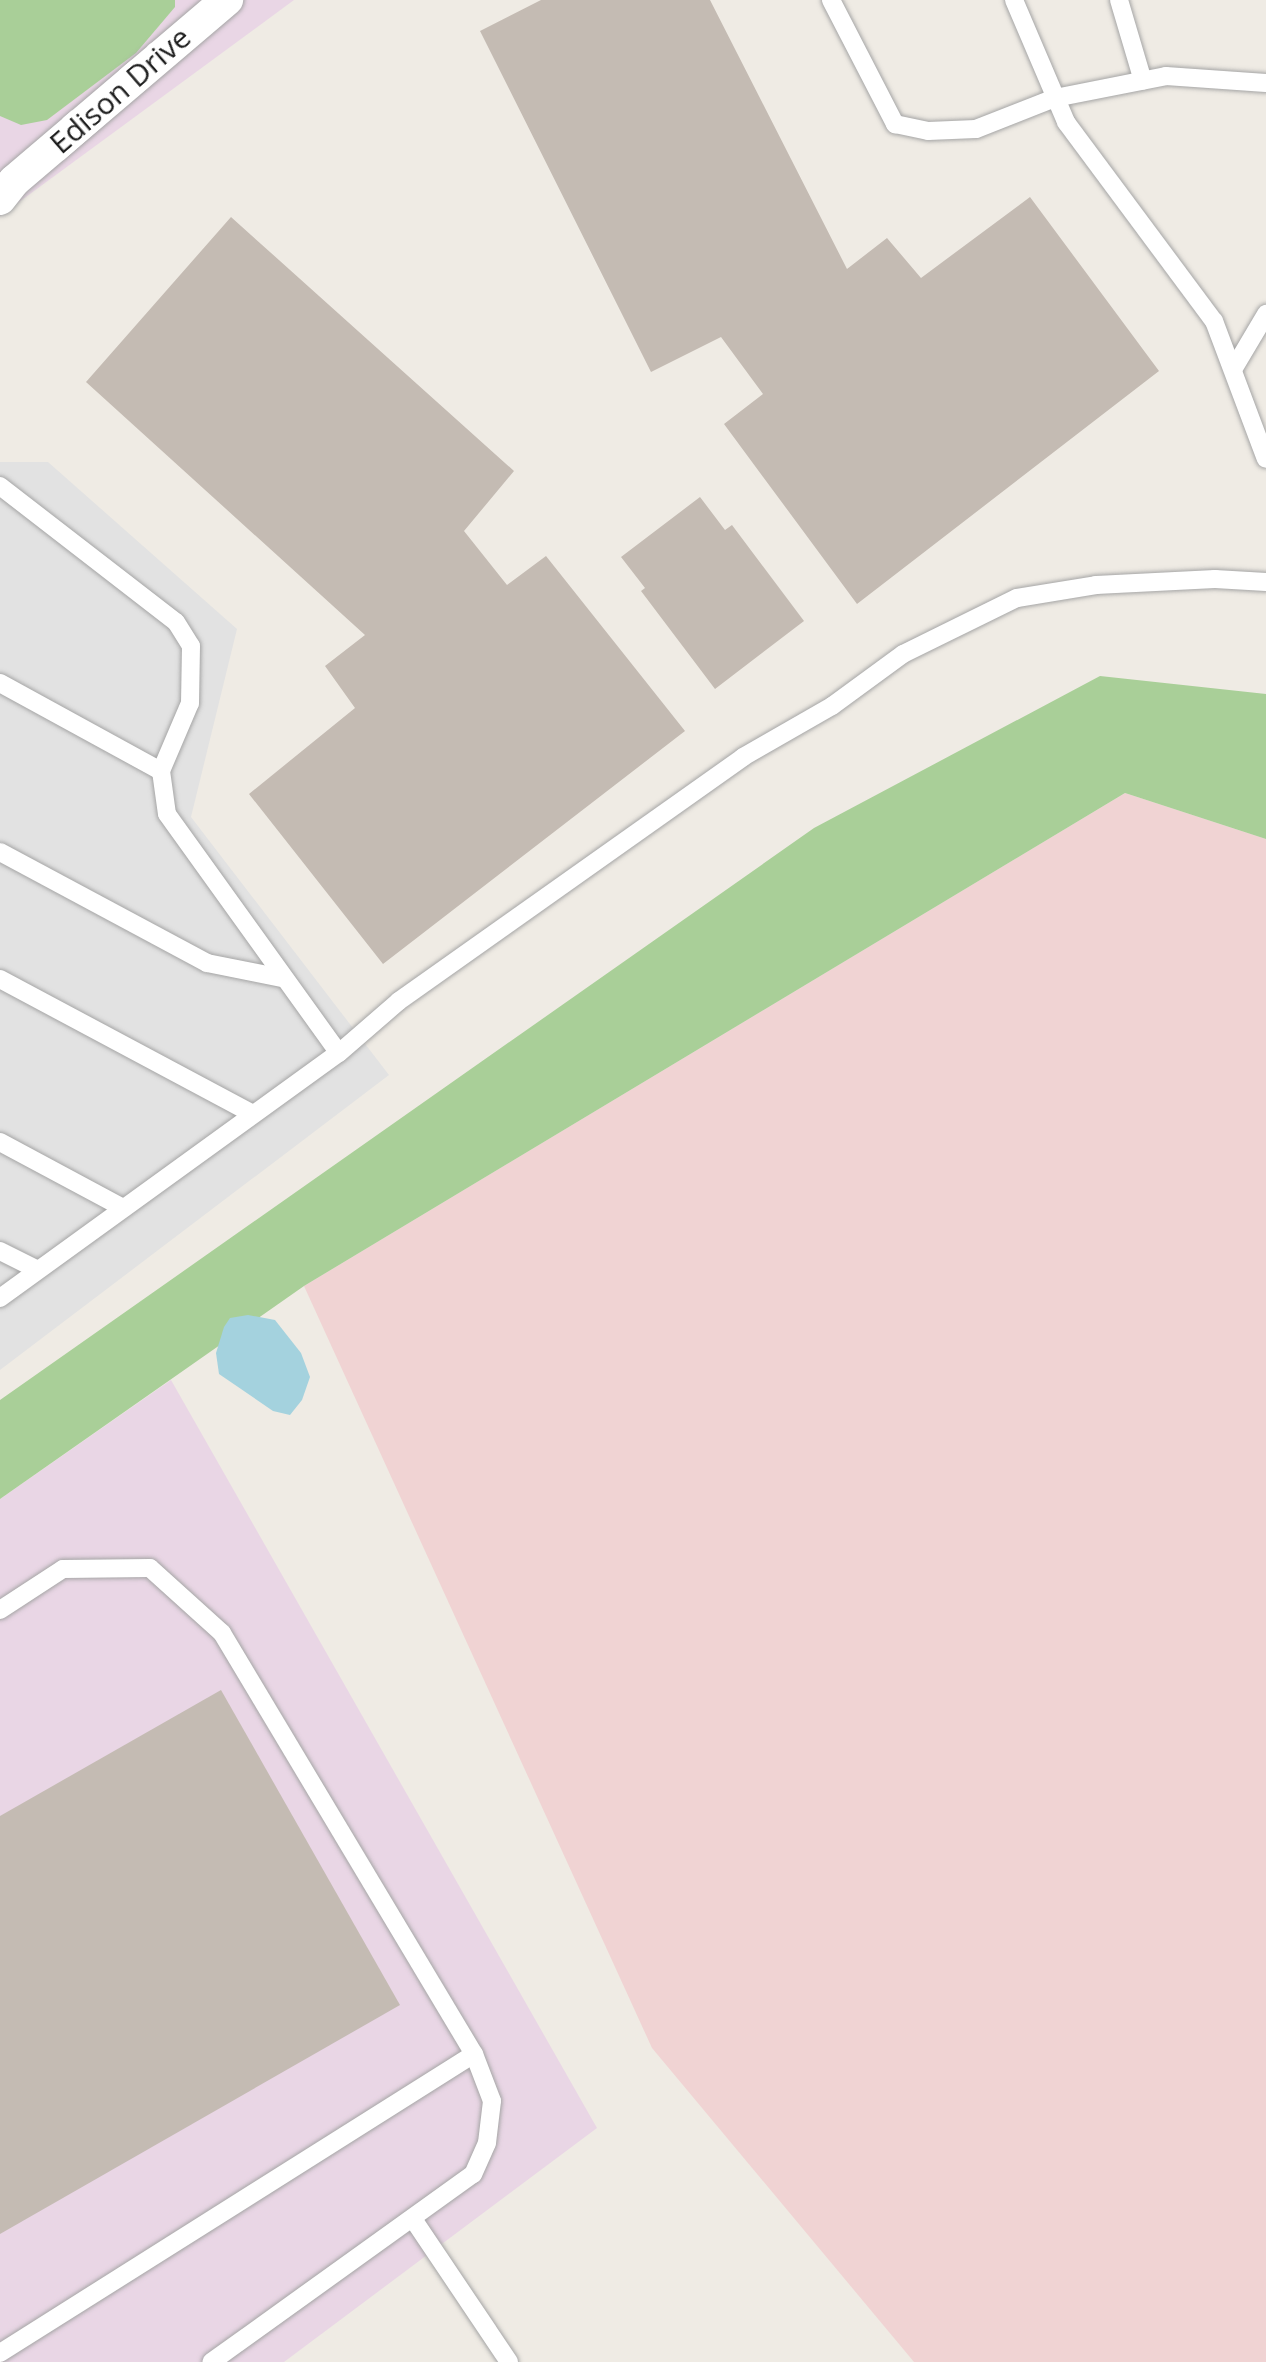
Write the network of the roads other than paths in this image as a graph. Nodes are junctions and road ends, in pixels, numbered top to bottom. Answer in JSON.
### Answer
{"nodes":[{"id":1,"x":227,"y":0,"type":"edge"},
{"id":2,"x":831,"y":0,"type":"edge"},
{"id":3,"x":1014,"y":0,"type":"edge"},
{"id":4,"x":1119,"y":0,"type":"edge"},
{"id":5,"x":1142,"y":81,"type":"junction"},
{"id":6,"x":1266,"y":83,"type":"edge"},
{"id":7,"x":1055,"y":98,"type":"junction"},
{"id":8,"x":5,"y":183,"type":"edge"},
{"id":9,"x":1266,"y":314,"type":"edge"},
{"id":10,"x":1234,"y":368,"type":"junction"},
{"id":11,"x":1266,"y":459,"type":"edge"},
{"id":12,"x":0,"y":486,"type":"edge"},
{"id":13,"x":1266,"y":582,"type":"edge"},
{"id":14,"x":0,"y":683,"type":"edge"},
{"id":15,"x":161,"y":771,"type":"junction"},
{"id":16,"x":0,"y":852,"type":"edge"},
{"id":17,"x":282,"y":978,"type":"junction"},
{"id":18,"x":0,"y":979,"type":"edge"},
{"id":19,"x":339,"y":1052,"type":"junction"},
{"id":20,"x":252,"y":1113,"type":"junction"},
{"id":21,"x":0,"y":1142,"type":"edge"},
{"id":22,"x":123,"y":1208,"type":"junction"},
{"id":23,"x":0,"y":1251,"type":"edge"},
{"id":24,"x":38,"y":1270,"type":"junction"},
{"id":25,"x":0,"y":1298,"type":"edge"},
{"id":26,"x":0,"y":1610,"type":"edge"},
{"id":27,"x":474,"y":2054,"type":"junction"},
{"id":28,"x":413,"y":2219,"type":"junction"},
{"id":29,"x":0,"y":2353,"type":"edge"},
{"id":30,"x":212,"y":2362,"type":"edge"},
{"id":31,"x":509,"y":2362,"type":"edge"}],
"edges":[{"from":1,"to":8,"type":"street","name":"Edison Drive"},
{"from":2,"to":7,"type":"lane"},
{"from":3,"to":7,"type":"lane"},
{"from":4,"to":5,"type":"lane"},
{"from":5,"to":6,"type":"lane"},
{"from":5,"to":7,"type":"lane"},
{"from":7,"to":10,"type":"lane"},
{"from":9,"to":10,"type":"lane"},
{"from":10,"to":11,"type":"lane"},
{"from":12,"to":15,"type":"lane"},
{"from":13,"to":19,"type":"lane"},
{"from":14,"to":15,"type":"lane"},
{"from":15,"to":17,"type":"lane"},
{"from":16,"to":17,"type":"lane"},
{"from":17,"to":19,"type":"lane"},
{"from":18,"to":20,"type":"lane"},
{"from":19,"to":20,"type":"lane"},
{"from":20,"to":22,"type":"lane"},
{"from":21,"to":22,"type":"lane"},
{"from":22,"to":24,"type":"lane"},
{"from":23,"to":24,"type":"lane"},
{"from":24,"to":25,"type":"lane"},
{"from":26,"to":27,"type":"lane"},
{"from":27,"to":28,"type":"lane"},
{"from":27,"to":29,"type":"lane"},
{"from":28,"to":30,"type":"lane"},
{"from":28,"to":31,"type":"lane"}]}
